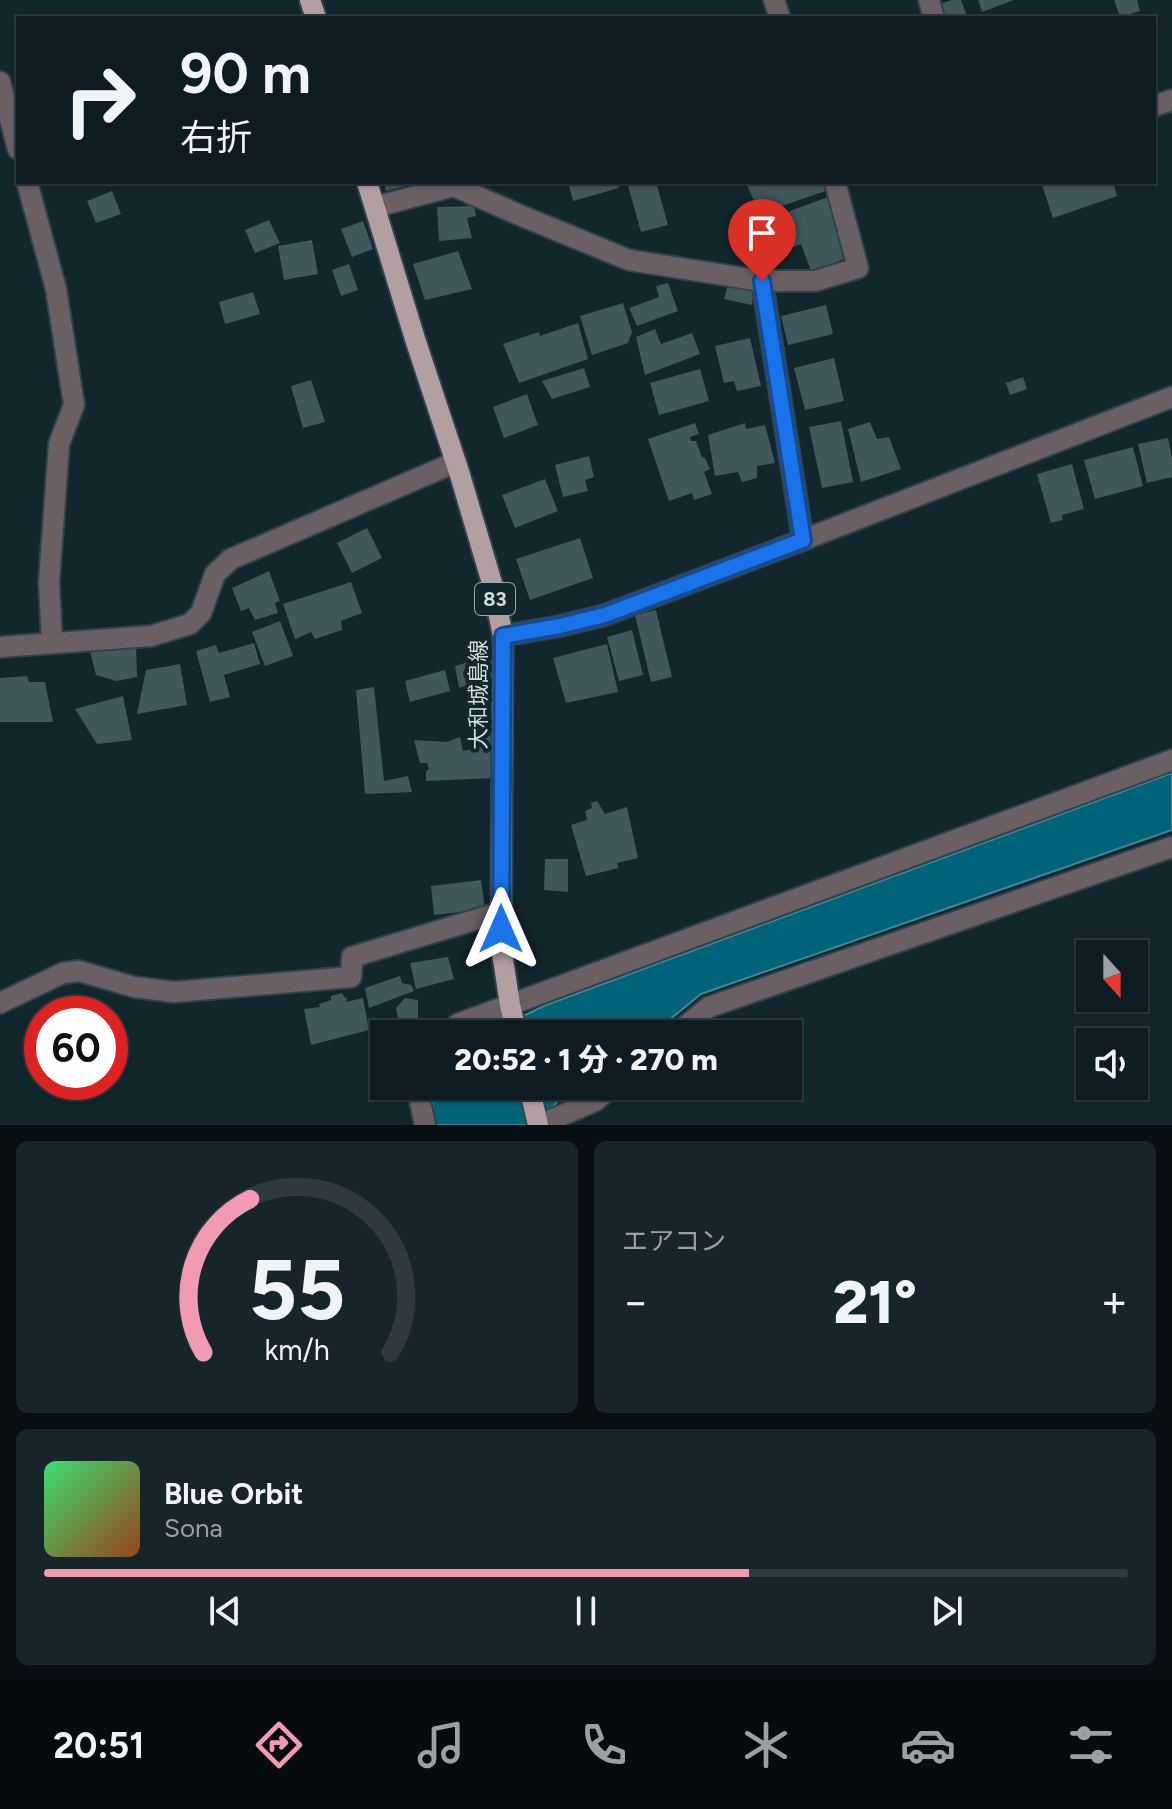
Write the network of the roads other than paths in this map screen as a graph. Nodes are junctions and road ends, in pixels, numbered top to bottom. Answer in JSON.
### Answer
{"nodes":[{"id":1,"x":0,"y":82,"type":"edge"},
{"id":2,"x":16,"y":142,"type":"edge"},
{"id":3,"x":28,"y":184,"type":"edge"},
{"id":4,"x":368,"y":184,"type":"edge"},
{"id":5,"x":836,"y":184,"type":"edge"},
{"id":6,"x":375,"y":207,"type":"junction"},
{"id":7,"x":762,"y":281,"type":"junction"},
{"id":8,"x":1172,"y":397,"type":"edge"},
{"id":9,"x":456,"y":462,"type":"junction"},
{"id":10,"x":803,"y":540,"type":"junction"},
{"id":11,"x":503,"y":636,"type":"junction"},
{"id":12,"x":52,"y":643,"type":"junction"},
{"id":13,"x":0,"y":647,"type":"edge"},
{"id":14,"x":1172,"y":760,"type":"edge"},
{"id":15,"x":1172,"y":847,"type":"edge"},
{"id":16,"x":501,"y":912,"type":"junction"},
{"id":17,"x":0,"y":1003,"type":"edge"},
{"id":18,"x":510,"y":1005,"type":"junction"},
{"id":19,"x":469,"y":1020,"type":"edge"},
{"id":20,"x":514,"y":1020,"type":"edge"},
{"id":21,"x":693,"y":1020,"type":"edge"},
{"id":22,"x":420,"y":1100,"type":"edge"},
{"id":23,"x":533,"y":1100,"type":"edge"},
{"id":24,"x":596,"y":1100,"type":"edge"},
{"id":25,"x":425,"y":1125,"type":"edge"},
{"id":26,"x":539,"y":1125,"type":"edge"}],
"edges":[{"from":1,"to":2,"type":"street"},
{"from":3,"to":12,"type":"street"},
{"from":4,"to":6,"type":"main road","name":"大和城島線","number":"83"},
{"from":5,"to":7,"type":"street"},
{"from":6,"to":7,"type":"street"},
{"from":6,"to":9,"type":"main road","name":"大和城島線","number":"83"},
{"from":7,"to":10,"type":"street"},
{"from":8,"to":10,"type":"street"},
{"from":9,"to":11,"type":"main road","name":"大和城島線","number":"83"},
{"from":9,"to":12,"type":"street"},
{"from":10,"to":11,"type":"street"},
{"from":11,"to":16,"type":"main road","name":"大和城島線","number":"83"},
{"from":12,"to":13,"type":"street"},
{"from":14,"to":18,"type":"street"},
{"from":15,"to":21,"type":"street"},
{"from":16,"to":17,"type":"street"},
{"from":16,"to":18,"type":"main road","name":"大和城島線","number":"83"},
{"from":18,"to":19,"type":"street"},
{"from":18,"to":20,"type":"main road","name":"大和城島線","number":"83"},
{"from":22,"to":25,"type":"street"},
{"from":23,"to":26,"type":"main road"},
{"from":24,"to":26,"type":"street"}]}
